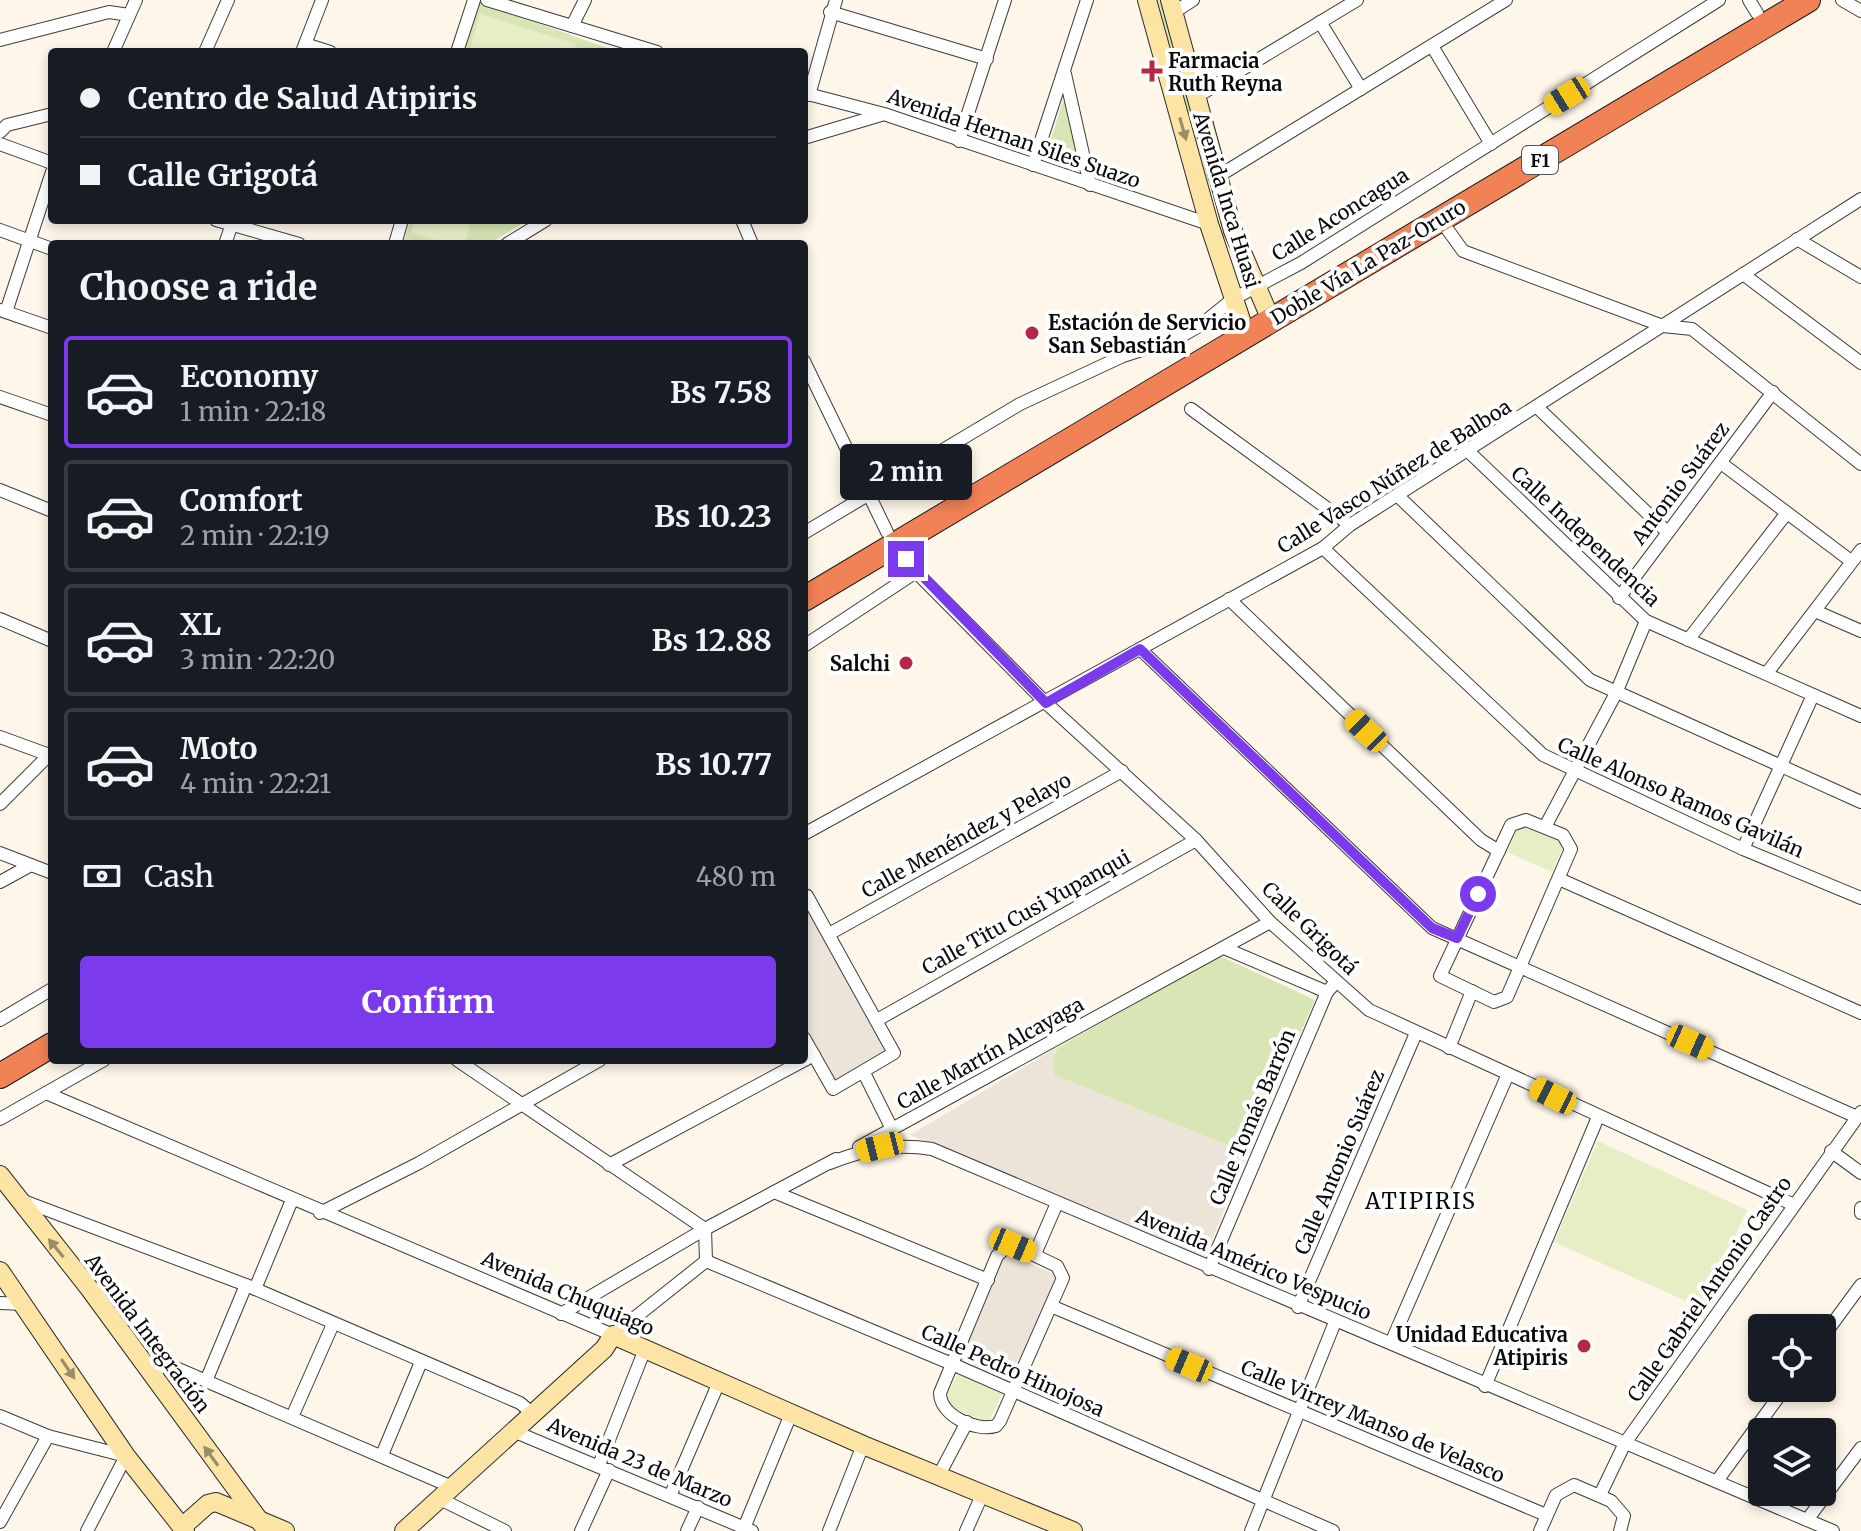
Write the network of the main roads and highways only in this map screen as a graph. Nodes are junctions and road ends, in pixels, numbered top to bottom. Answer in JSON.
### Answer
{"nodes":[{"id":1,"x":1779,"y":0,"type":"edge"},
{"id":2,"x":1808,"y":0,"type":"edge"},
{"id":3,"x":1753,"y":7,"type":"edge"},
{"id":4,"x":1263,"y":304,"type":"junction"},
{"id":5,"x":892,"y":539,"type":"junction"},
{"id":6,"x":808,"y":581,"type":"edge"},
{"id":7,"x":808,"y":596,"type":"edge"},
{"id":8,"x":48,"y":1031,"type":"edge"},
{"id":9,"x":48,"y":1047,"type":"edge"},
{"id":10,"x":0,"y":1059,"type":"edge"},
{"id":11,"x":0,"y":1076,"type":"edge"}],
"edges":[{"from":1,"to":3,"type":"highway","name":"Doble Vía La Paz-Oruro","number":"F1"},
{"from":2,"to":4,"type":"highway","name":"Doble Vía La Paz-Oruro","number":"F1"},
{"from":3,"to":4,"type":"highway","name":"Doble Vía La Paz-Oruro","number":"F1"},
{"from":4,"to":5,"type":"highway","name":"Doble Vía La Paz-Oruro","number":"F1"},
{"from":4,"to":5,"type":"highway","name":"Doble Vía La Paz-Oruro","number":"F1"},
{"from":5,"to":6,"type":"highway","name":"Doble Vía La Paz-Oruro","number":"F1"},
{"from":5,"to":7,"type":"highway","name":"Doble Vía La Paz-Oruro","number":"F1"},
{"from":8,"to":10,"type":"highway"},
{"from":9,"to":11,"type":"highway"}]}
